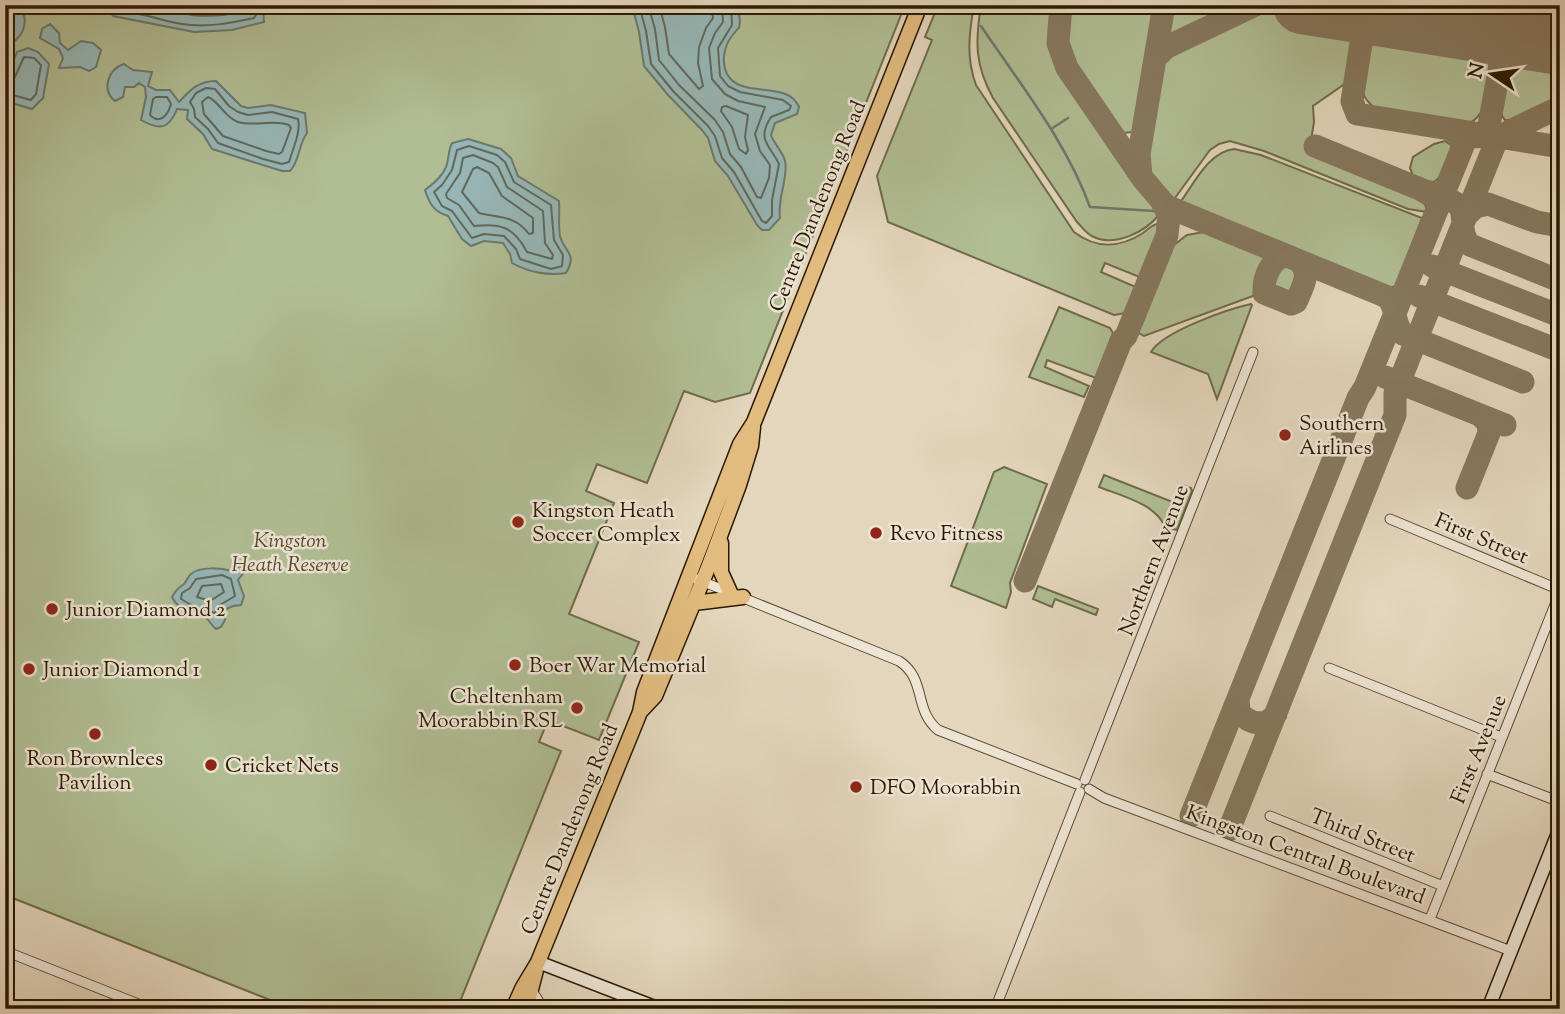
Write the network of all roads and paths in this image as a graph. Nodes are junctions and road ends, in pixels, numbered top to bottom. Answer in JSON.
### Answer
{"nodes":[{"id":1,"x":920,"y":5,"type":"edge"},
{"id":2,"x":1253,"y":352,"type":"dead end"},
{"id":3,"x":754,"y":422,"type":"junction"},
{"id":4,"x":1390,"y":519,"type":"dead end"},
{"id":5,"x":722,"y":531,"type":"junction"},
{"id":6,"x":696,"y":578,"type":"junction"},
{"id":7,"x":1560,"y":591,"type":"edge"},
{"id":8,"x":737,"y":594,"type":"junction"},
{"id":9,"x":694,"y":603,"type":"junction"},
{"id":10,"x":1329,"y":668,"type":"dead end"},
{"id":11,"x":640,"y":712,"type":"junction"},
{"id":12,"x":1502,"y":737,"type":"junction"},
{"id":13,"x":1487,"y":774,"type":"junction"},
{"id":14,"x":1083,"y":786,"type":"junction"},
{"id":15,"x":1560,"y":802,"type":"edge"},
{"id":16,"x":1270,"y":816,"type":"dead end"},
{"id":17,"x":1560,"y":828,"type":"edge"},
{"id":18,"x":1443,"y":886,"type":"junction"},
{"id":19,"x":1430,"y":919,"type":"junction"},
{"id":20,"x":5,"y":951,"type":"edge"},
{"id":21,"x":1511,"y":951,"type":"junction"},
{"id":22,"x":538,"y":962,"type":"junction"},
{"id":23,"x":533,"y":991,"type":"junction"},
{"id":24,"x":151,"y":1009,"type":"edge"},
{"id":25,"x":513,"y":1009,"type":"edge"},
{"id":26,"x":526,"y":1009,"type":"edge"},
{"id":27,"x":538,"y":1009,"type":"edge"},
{"id":28,"x":660,"y":1009,"type":"edge"},
{"id":29,"x":995,"y":1009,"type":"edge"},
{"id":30,"x":1488,"y":1009,"type":"edge"}],
"edges":[{"from":1,"to":3,"type":"main road","name":"Centre Dandenong Road"},
{"from":2,"to":14,"type":"street","name":"Northern Avenue"},
{"from":3,"to":5,"type":"main road","name":"Centre Dandenong Road"},
{"from":3,"to":6,"type":"main road","name":"Centre Dandenong Road"},
{"from":4,"to":7,"type":"street","name":"First Street"},
{"from":5,"to":6,"type":"main road","name":"Centre Dandenong Road"},
{"from":5,"to":8,"type":"main road"},
{"from":6,"to":8,"type":"street","name":"Kingston Central Boulevard"},
{"from":6,"to":9,"type":"main road","name":"Centre Dandenong Road"},
{"from":6,"to":11,"type":"main road","name":"Centre Dandenong Road"},
{"from":7,"to":12,"type":"street","name":"First Avenue"},
{"from":8,"to":9,"type":"main road"},
{"from":8,"to":14,"type":"street","name":"Kingston Central Boulevard"},
{"from":9,"to":11,"type":"main road","name":"Centre Dandenong Road"},
{"from":10,"to":12,"type":"street"},
{"from":11,"to":22,"type":"main road","name":"Centre Dandenong Road"},
{"from":12,"to":13,"type":"street","name":"First Avenue"},
{"from":13,"to":15,"type":"street"},
{"from":13,"to":18,"type":"street","name":"First Avenue"},
{"from":14,"to":19,"type":"street","name":"Kingston Central Boulevard"},
{"from":14,"to":29,"type":"street","name":"Northern Avenue"},
{"from":16,"to":18,"type":"street","name":"Third Street"},
{"from":17,"to":21,"type":"main road"},
{"from":18,"to":19,"type":"street","name":"First Avenue"},
{"from":19,"to":21,"type":"street","name":"Kingston Central Boulevard"},
{"from":20,"to":24,"type":"street"},
{"from":21,"to":30,"type":"main road"},
{"from":22,"to":23,"type":"main road","name":"Centre Dandenong Road"},
{"from":22,"to":25,"type":"main road","name":"Centre Dandenong Road"},
{"from":22,"to":28,"type":"main road"},
{"from":23,"to":26,"type":"main road","name":"Centre Dandenong Road"},
{"from":23,"to":27,"type":"street","name":"Centre Dandenong Road"}]}
